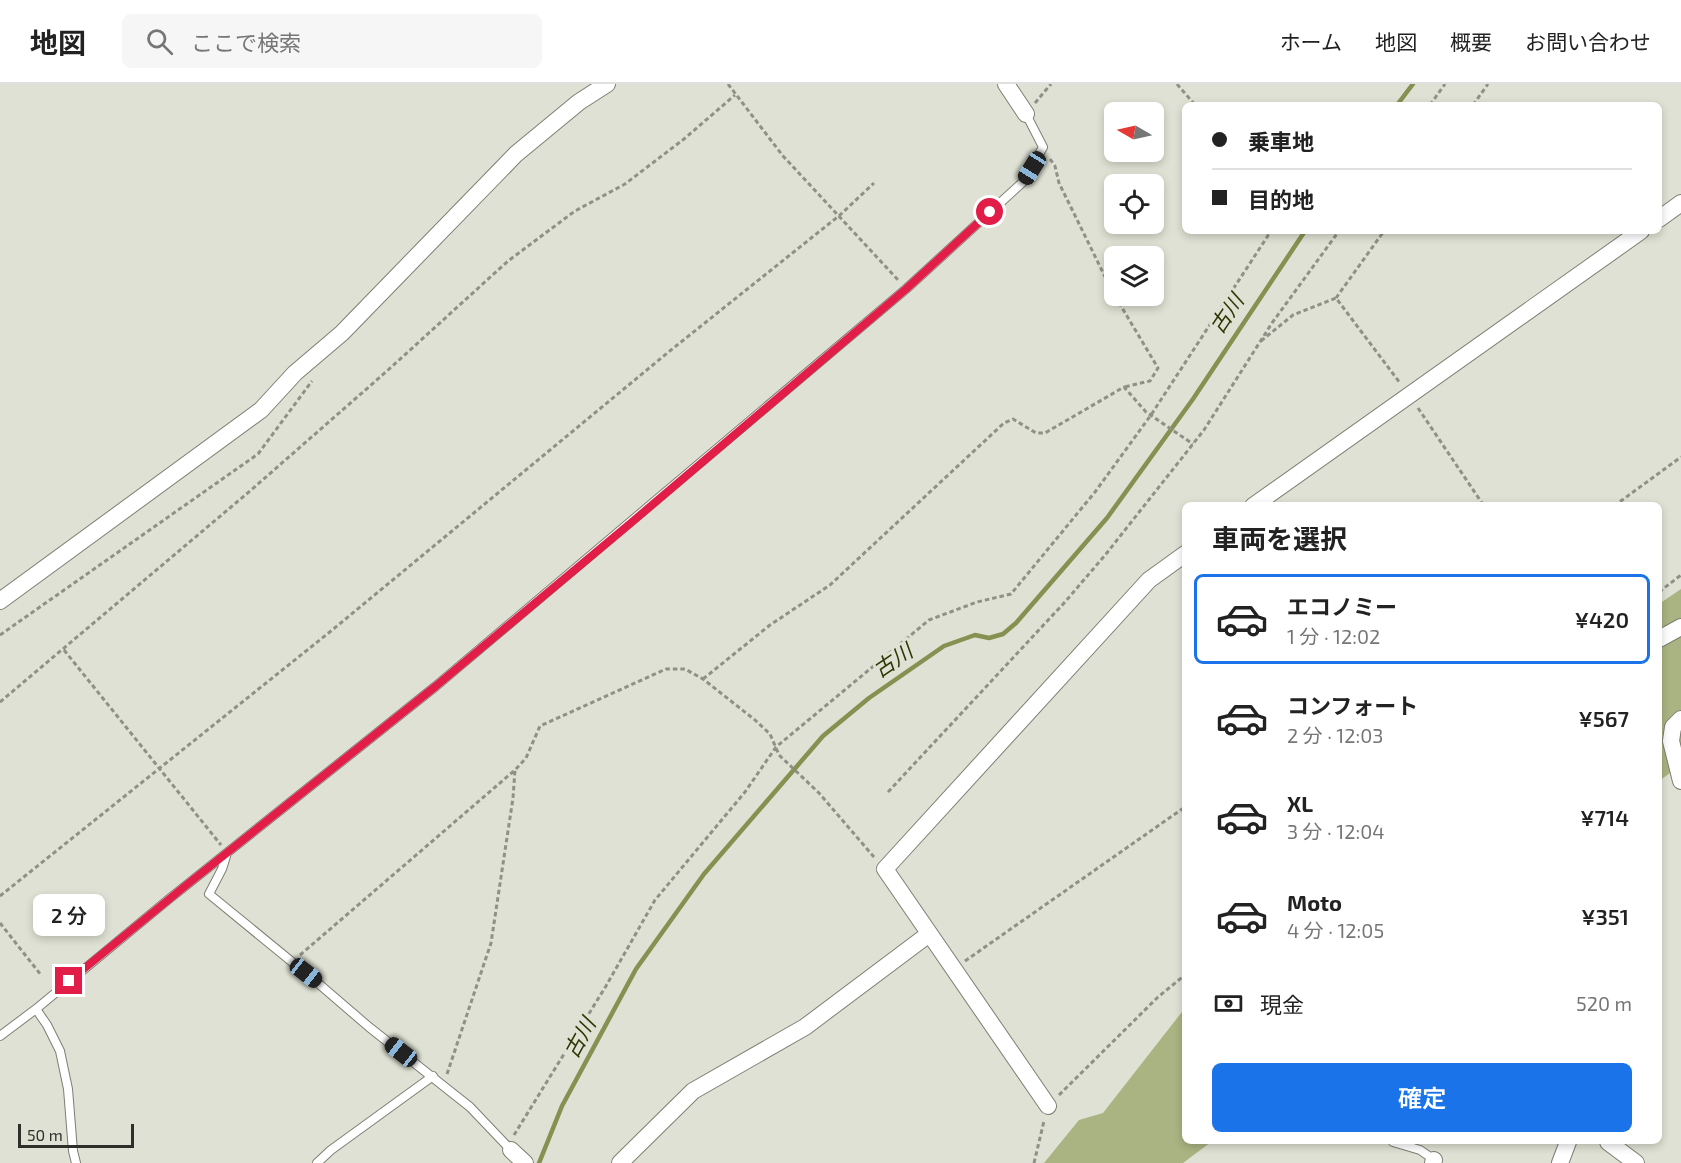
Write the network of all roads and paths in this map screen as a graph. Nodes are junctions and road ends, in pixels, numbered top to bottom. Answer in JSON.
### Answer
{"nodes":[{"id":1,"x":608,"y":84,"type":"edge"},
{"id":2,"x":728,"y":84,"type":"edge"},
{"id":3,"x":1006,"y":84,"type":"edge"},
{"id":4,"x":1051,"y":84,"type":"edge"},
{"id":5,"x":1177,"y":84,"type":"edge"},
{"id":6,"x":1445,"y":84,"type":"edge"},
{"id":7,"x":1488,"y":84,"type":"edge"},
{"id":8,"x":735,"y":95,"type":"junction"},
{"id":9,"x":1192,"y":102,"type":"edge"},
{"id":10,"x":1432,"y":102,"type":"edge"},
{"id":11,"x":1475,"y":102,"type":"edge"},
{"id":12,"x":1026,"y":114,"type":"junction"},
{"id":13,"x":1043,"y":147,"type":"junction"},
{"id":14,"x":874,"y":183,"type":"dead end"},
{"id":15,"x":1681,"y":203,"type":"edge"},
{"id":16,"x":840,"y":215,"type":"junction"},
{"id":17,"x":1662,"y":217,"type":"edge"},
{"id":18,"x":1269,"y":234,"type":"edge"},
{"id":19,"x":1336,"y":234,"type":"edge"},
{"id":20,"x":1382,"y":234,"type":"edge"},
{"id":21,"x":1637,"y":234,"type":"edge"},
{"id":22,"x":1104,"y":273,"type":"edge"},
{"id":23,"x":906,"y":289,"type":"junction"},
{"id":24,"x":1336,"y":298,"type":"junction"},
{"id":25,"x":1121,"y":306,"type":"edge"},
{"id":26,"x":1257,"y":344,"type":"junction"},
{"id":27,"x":316,"y":376,"type":"dead end"},
{"id":28,"x":1124,"y":387,"type":"junction"},
{"id":29,"x":1409,"y":394,"type":"junction"},
{"id":30,"x":1151,"y":415,"type":"junction"},
{"id":31,"x":1192,"y":444,"type":"junction"},
{"id":32,"x":1681,"y":457,"type":"edge"},
{"id":33,"x":1259,"y":502,"type":"edge"},
{"id":34,"x":1481,"y":502,"type":"edge"},
{"id":35,"x":1619,"y":502,"type":"edge"},
{"id":36,"x":1182,"y":556,"type":"edge"},
{"id":37,"x":1681,"y":575,"type":"edge"},
{"id":38,"x":1662,"y":590,"type":"edge"},
{"id":39,"x":0,"y":601,"type":"edge"},
{"id":40,"x":1681,"y":627,"type":"edge"},
{"id":41,"x":0,"y":635,"type":"edge"},
{"id":42,"x":1662,"y":637,"type":"edge"},
{"id":43,"x":64,"y":650,"type":"junction"},
{"id":44,"x":703,"y":679,"type":"junction"},
{"id":45,"x":0,"y":702,"type":"edge"},
{"id":46,"x":1681,"y":719,"type":"edge"},
{"id":47,"x":776,"y":747,"type":"junction"},
{"id":48,"x":160,"y":768,"type":"junction"},
{"id":49,"x":515,"y":770,"type":"junction"},
{"id":50,"x":1681,"y":781,"type":"edge"},
{"id":51,"x":888,"y":792,"type":"dead end"},
{"id":52,"x":1182,"y":809,"type":"edge"},
{"id":53,"x":227,"y":853,"type":"junction"},
{"id":54,"x":885,"y":869,"type":"junction"},
{"id":55,"x":0,"y":896,"type":"edge"},
{"id":56,"x":0,"y":923,"type":"edge"},
{"id":57,"x":929,"y":934,"type":"junction"},
{"id":58,"x":292,"y":962,"type":"junction"},
{"id":59,"x":953,"y":969,"type":"junction"},
{"id":60,"x":41,"y":975,"type":"dead end"},
{"id":61,"x":1182,"y":977,"type":"edge"},
{"id":62,"x":36,"y":1009,"type":"junction"},
{"id":63,"x":0,"y":1036,"type":"edge"},
{"id":64,"x":433,"y":1076,"type":"junction"},
{"id":65,"x":443,"y":1085,"type":"junction"},
{"id":66,"x":1048,"y":1106,"type":"junction"},
{"id":67,"x":1400,"y":1144,"type":"edge"},
{"id":68,"x":1567,"y":1144,"type":"edge"},
{"id":69,"x":1611,"y":1144,"type":"edge"},
{"id":70,"x":509,"y":1148,"type":"junction"},
{"id":71,"x":1435,"y":1162,"type":"edge"},
{"id":72,"x":76,"y":1163,"type":"edge"},
{"id":73,"x":317,"y":1163,"type":"edge"},
{"id":74,"x":525,"y":1163,"type":"edge"},
{"id":75,"x":620,"y":1163,"type":"edge"},
{"id":76,"x":1034,"y":1163,"type":"edge"},
{"id":77,"x":1560,"y":1163,"type":"edge"},
{"id":78,"x":1636,"y":1163,"type":"edge"}],
"edges":[{"from":1,"to":39,"type":"street"},
{"from":2,"to":8,"type":"path"},
{"from":3,"to":12,"type":"street"},
{"from":4,"to":12,"type":"path"},
{"from":5,"to":9,"type":"path"},
{"from":6,"to":10,"type":"path"},
{"from":7,"to":11,"type":"path"},
{"from":8,"to":16,"type":"path"},
{"from":8,"to":43,"type":"path"},
{"from":12,"to":13,"type":"lane"},
{"from":13,"to":22,"type":"path"},
{"from":13,"to":23,"type":"lane"},
{"from":14,"to":16,"type":"path"},
{"from":15,"to":17,"type":"street"},
{"from":16,"to":23,"type":"path"},
{"from":16,"to":48,"type":"path"},
{"from":18,"to":30,"type":"path"},
{"from":19,"to":26,"type":"path"},
{"from":20,"to":24,"type":"path"},
{"from":21,"to":29,"type":"street"},
{"from":23,"to":53,"type":"lane"},
{"from":24,"to":26,"type":"path"},
{"from":24,"to":29,"type":"path"},
{"from":25,"to":28,"type":"path"},
{"from":26,"to":31,"type":"path"},
{"from":27,"to":41,"type":"path"},
{"from":28,"to":30,"type":"path"},
{"from":28,"to":44,"type":"path"},
{"from":29,"to":33,"type":"street"},
{"from":29,"to":34,"type":"path"},
{"from":30,"to":31,"type":"path"},
{"from":30,"to":47,"type":"path"},
{"from":31,"to":51,"type":"path"},
{"from":32,"to":35,"type":"path"},
{"from":36,"to":54,"type":"street"},
{"from":37,"to":38,"type":"path"},
{"from":40,"to":42,"type":"street"},
{"from":43,"to":45,"type":"path"},
{"from":43,"to":48,"type":"path"},
{"from":44,"to":47,"type":"path"},
{"from":44,"to":49,"type":"path"},
{"from":46,"to":50,"type":"street"},
{"from":47,"to":54,"type":"path"},
{"from":47,"to":70,"type":"path"},
{"from":48,"to":53,"type":"path"},
{"from":48,"to":55,"type":"path"},
{"from":49,"to":58,"type":"path"},
{"from":49,"to":65,"type":"path"},
{"from":52,"to":59,"type":"path"},
{"from":53,"to":58,"type":"lane"},
{"from":53,"to":62,"type":"lane"},
{"from":54,"to":57,"type":"street"},
{"from":56,"to":60,"type":"path"},
{"from":57,"to":59,"type":"street"},
{"from":57,"to":75,"type":"street"},
{"from":58,"to":64,"type":"lane"},
{"from":59,"to":66,"type":"street"},
{"from":61,"to":66,"type":"path"},
{"from":62,"to":63,"type":"lane"},
{"from":62,"to":72,"type":"lane"},
{"from":64,"to":65,"type":"lane"},
{"from":64,"to":73,"type":"lane"},
{"from":65,"to":70,"type":"lane"},
{"from":66,"to":76,"type":"path"},
{"from":67,"to":71,"type":"lane"},
{"from":68,"to":77,"type":"street"},
{"from":69,"to":78,"type":"street"},
{"from":70,"to":74,"type":"street"}]}
